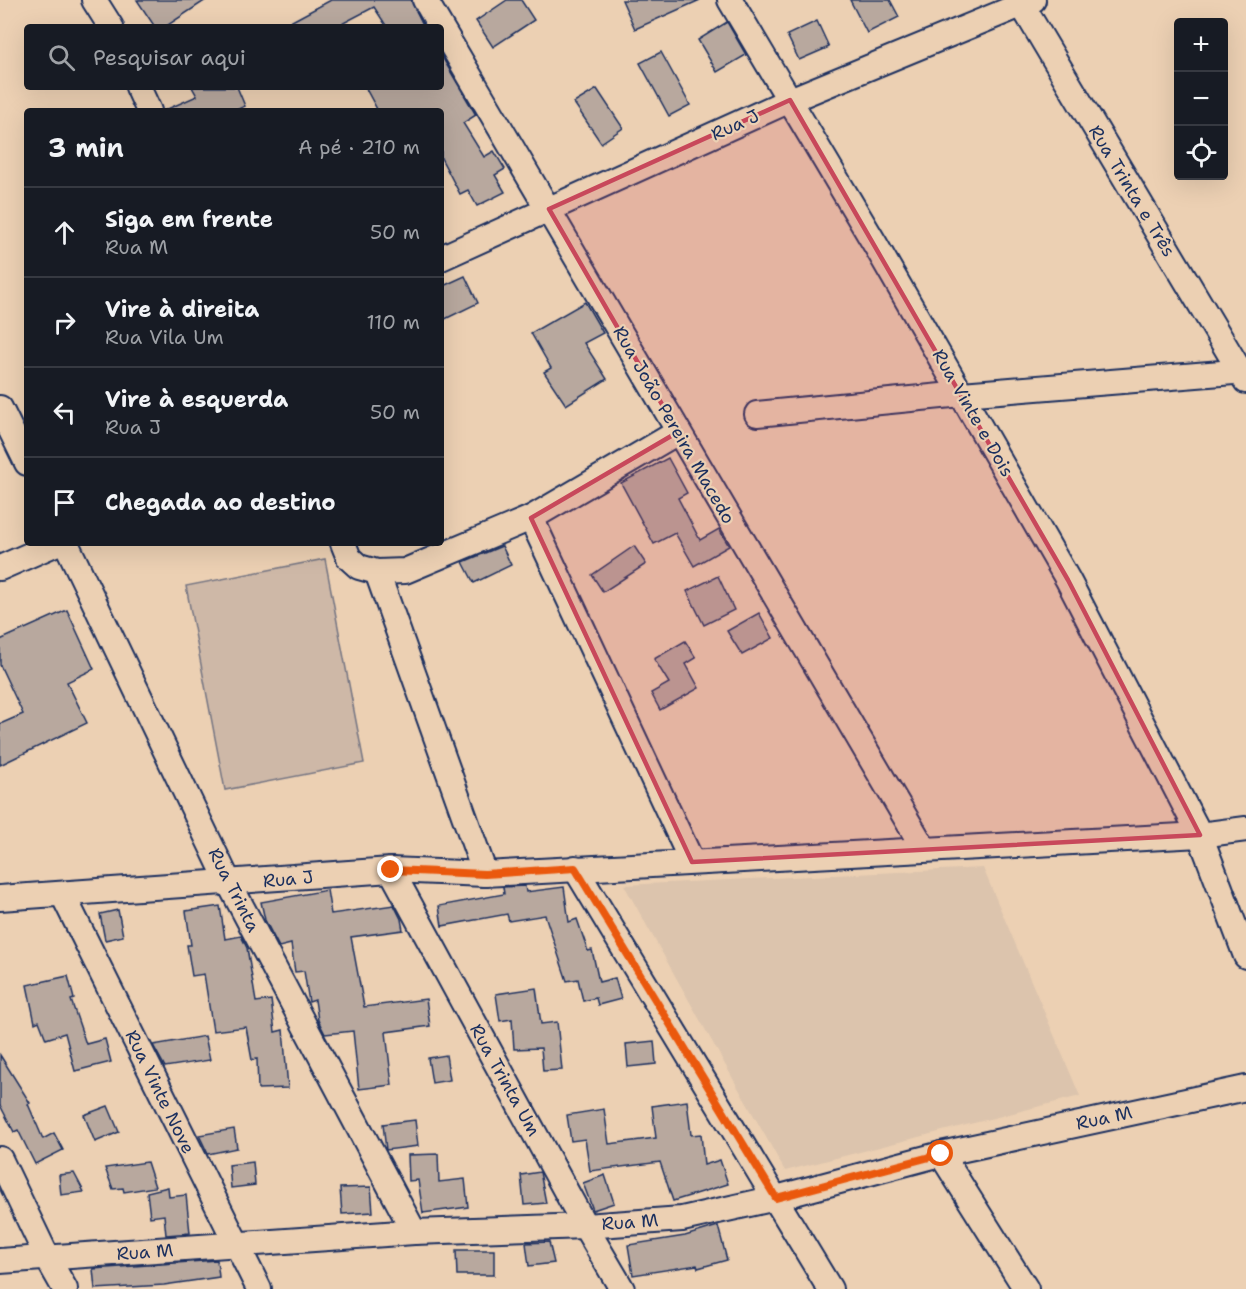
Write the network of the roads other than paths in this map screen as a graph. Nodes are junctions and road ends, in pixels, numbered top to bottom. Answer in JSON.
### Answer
{"nodes":[{"id":1,"x":94,"y":0,"type":"edge"},
{"id":2,"x":425,"y":0,"type":"edge"},
{"id":3,"x":730,"y":0,"type":"edge"},
{"id":4,"x":1024,"y":2,"type":"edge"},
{"id":5,"x":109,"y":24,"type":"edge"},
{"id":6,"x":439,"y":24,"type":"edge"},
{"id":7,"x":444,"y":32,"type":"edge"},
{"id":8,"x":139,"y":90,"type":"edge"},
{"id":9,"x":789,"y":100,"type":"junction"},
{"id":10,"x":148,"y":108,"type":"edge"},
{"id":11,"x":549,"y":209,"type":"junction"},
{"id":12,"x":444,"y":257,"type":"edge"},
{"id":13,"x":1244,"y":374,"type":"edge"},
{"id":14,"x":962,"y":394,"type":"junction"},
{"id":15,"x":0,"y":408,"type":"edge"},
{"id":16,"x":757,"y":414,"type":"dead end"},
{"id":17,"x":678,"y":432,"type":"junction"},
{"id":18,"x":24,"y":457,"type":"edge"},
{"id":19,"x":531,"y":518,"type":"junction"},
{"id":20,"x":50,"y":546,"type":"edge"},
{"id":21,"x":67,"y":546,"type":"edge"},
{"id":22,"x":346,"y":550,"type":"edge"},
{"id":23,"x":0,"y":568,"type":"edge"},
{"id":24,"x":377,"y":572,"type":"junction"},
{"id":25,"x":1246,"y":829,"type":"edge"},
{"id":26,"x":1200,"y":834,"type":"junction"},
{"id":27,"x":924,"y":849,"type":"junction"},
{"id":28,"x":692,"y":862,"type":"junction"},
{"id":29,"x":575,"y":868,"type":"junction"},
{"id":30,"x":391,"y":870,"type":"junction"},
{"id":31,"x":485,"y":874,"type":"junction"},
{"id":32,"x":229,"y":883,"type":"junction"},
{"id":33,"x":63,"y":895,"type":"junction"},
{"id":34,"x":0,"y":898,"type":"edge"},
{"id":35,"x":1246,"y":956,"type":"edge"},
{"id":36,"x":1246,"y":1088,"type":"edge"},
{"id":37,"x":941,"y":1154,"type":"junction"},
{"id":38,"x":0,"y":1159,"type":"edge"},
{"id":39,"x":776,"y":1198,"type":"junction"},
{"id":40,"x":585,"y":1226,"type":"junction"},
{"id":41,"x":414,"y":1232,"type":"junction"},
{"id":42,"x":235,"y":1245,"type":"junction"},
{"id":43,"x":48,"y":1259,"type":"junction"},
{"id":44,"x":0,"y":1261,"type":"edge"},
{"id":45,"x":65,"y":1289,"type":"edge"},
{"id":46,"x":259,"y":1289,"type":"edge"},
{"id":47,"x":622,"y":1289,"type":"edge"},
{"id":48,"x":830,"y":1289,"type":"edge"},
{"id":49,"x":1026,"y":1289,"type":"edge"}],
"edges":[{"from":1,"to":5,"type":"street"},
{"from":2,"to":6,"type":"street","name":"Rua João Pereira Macedo"},
{"from":3,"to":9,"type":"street","name":"Rua Vinte e Dois"},
{"from":4,"to":9,"type":"street","name":"Rua J"},
{"from":4,"to":13,"type":"street","name":"Rua Trinta e Três"},
{"from":7,"to":11,"type":"street","name":"Rua João Pereira Macedo"},
{"from":8,"to":10,"type":"street"},
{"from":9,"to":11,"type":"street","name":"Rua J"},
{"from":9,"to":14,"type":"street","name":"Rua Vinte e Dois"},
{"from":11,"to":12,"type":"street","name":"Rua J"},
{"from":11,"to":17,"type":"street","name":"Rua João Pereira Macedo"},
{"from":13,"to":14,"type":"street"},
{"from":14,"to":16,"type":"street"},
{"from":14,"to":26,"type":"street","name":"Rua Vinte e Dois"},
{"from":15,"to":18,"type":"street"},
{"from":17,"to":19,"type":"street"},
{"from":17,"to":27,"type":"street","name":"Rua João Pereira Macedo"},
{"from":19,"to":24,"type":"street"},
{"from":19,"to":28,"type":"street"},
{"from":20,"to":23,"type":"street"},
{"from":21,"to":32,"type":"street","name":"Rua Trinta"},
{"from":22,"to":24,"type":"street"},
{"from":24,"to":31,"type":"street"},
{"from":25,"to":26,"type":"street","name":"Rua J"},
{"from":26,"to":27,"type":"street","name":"Rua J"},
{"from":26,"to":35,"type":"street","name":"Rua Vinte e Dois"},
{"from":27,"to":28,"type":"street","name":"Rua J"},
{"from":28,"to":29,"type":"street","name":"Rua J"},
{"from":29,"to":31,"type":"street","name":"Rua J"},
{"from":29,"to":39,"type":"street"},
{"from":30,"to":31,"type":"street","name":"Rua J"},
{"from":30,"to":32,"type":"street","name":"Rua J"},
{"from":30,"to":40,"type":"street","name":"Rua Trinta Um"},
{"from":32,"to":33,"type":"street","name":"Rua J"},
{"from":32,"to":41,"type":"street","name":"Rua Trinta"},
{"from":33,"to":34,"type":"street","name":"Rua J"},
{"from":33,"to":42,"type":"street","name":"Rua Vinte Nove"},
{"from":36,"to":37,"type":"street","name":"Rua M"},
{"from":37,"to":39,"type":"street","name":"Rua M"},
{"from":37,"to":49,"type":"street"},
{"from":38,"to":43,"type":"street"},
{"from":39,"to":40,"type":"street","name":"Rua M"},
{"from":39,"to":48,"type":"street"},
{"from":40,"to":41,"type":"street","name":"Rua M"},
{"from":40,"to":47,"type":"street","name":"Rua Trinta Um"},
{"from":41,"to":42,"type":"street","name":"Rua M"},
{"from":42,"to":43,"type":"street","name":"Rua M"},
{"from":42,"to":46,"type":"street","name":"Rua Vinte Nove"},
{"from":43,"to":44,"type":"street","name":"Rua M"},
{"from":43,"to":45,"type":"street"}]}
